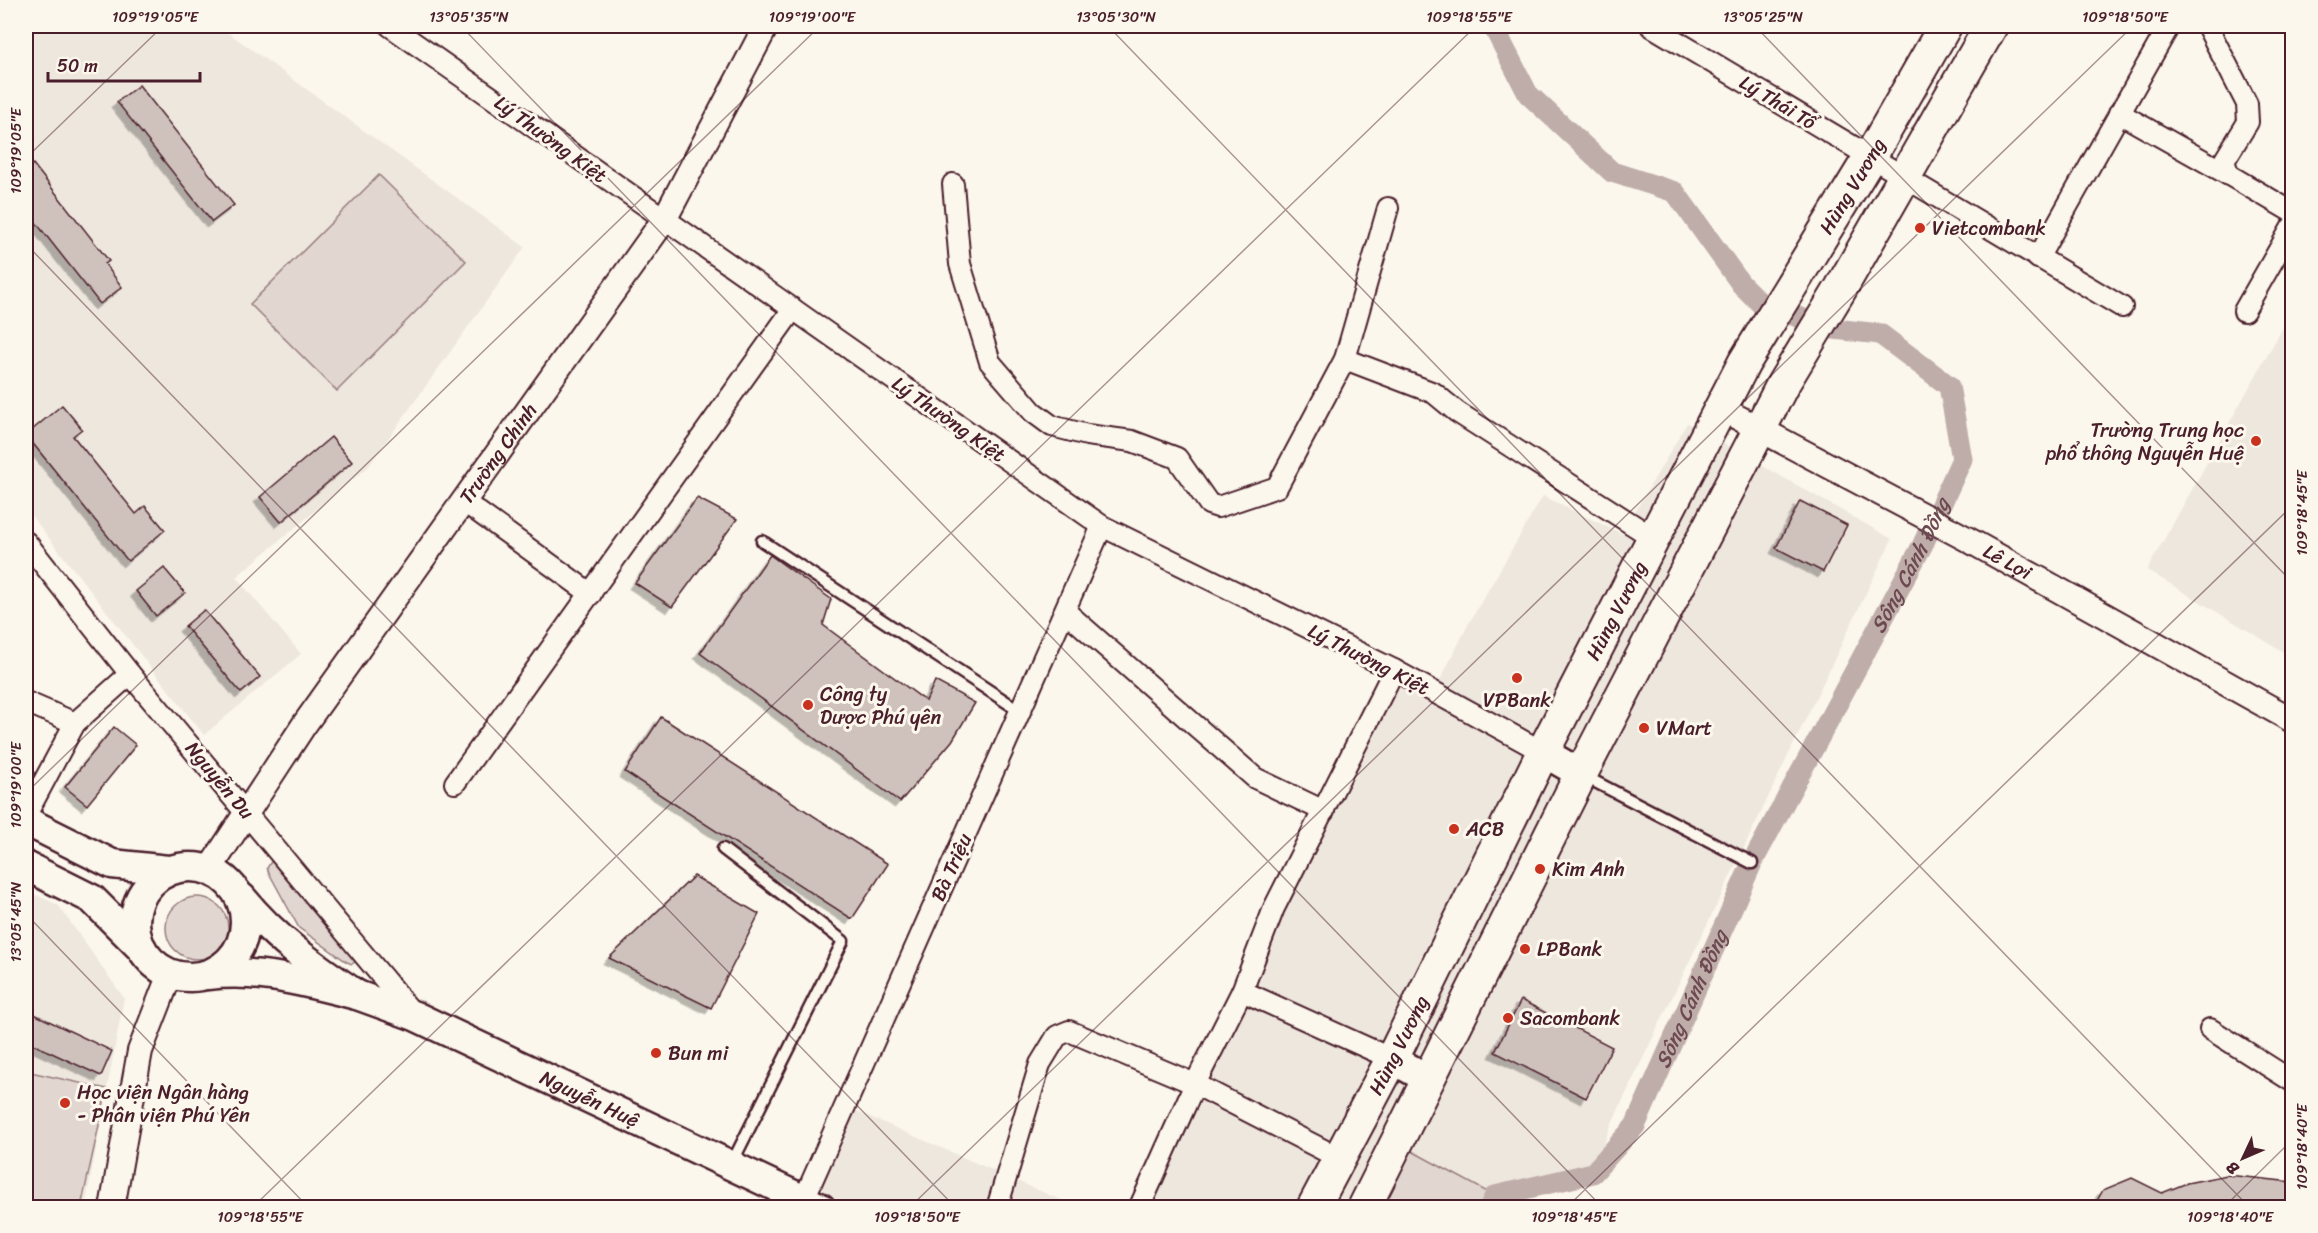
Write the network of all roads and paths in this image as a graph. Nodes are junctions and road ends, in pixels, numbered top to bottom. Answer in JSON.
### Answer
{"nodes":[{"id":1,"x":390,"y":26,"type":"edge"},
{"id":2,"x":766,"y":26,"type":"edge"},
{"id":3,"x":1652,"y":26,"type":"edge"},
{"id":4,"x":1945,"y":26,"type":"edge"},
{"id":5,"x":1991,"y":26,"type":"edge"},
{"id":6,"x":2169,"y":26,"type":"edge"},
{"id":7,"x":2207,"y":26,"type":"edge"},
{"id":8,"x":2119,"y":113,"type":"junction"},
{"id":9,"x":1870,"y":157,"type":"junction"},
{"id":10,"x":2229,"y":176,"type":"junction"},
{"id":11,"x":1904,"y":178,"type":"junction"},
{"id":12,"x":953,"y":184,"type":"dead end"},
{"id":13,"x":1388,"y":208,"type":"dead end"},
{"id":14,"x":2292,"y":212,"type":"edge"},
{"id":15,"x":663,"y":220,"type":"junction"},
{"id":16,"x":2292,"y":227,"type":"edge"},
{"id":17,"x":2038,"y":258,"type":"junction"},
{"id":18,"x":2122,"y":308,"type":"dead end"},
{"id":19,"x":793,"y":309,"type":"junction"},
{"id":20,"x":2244,"y":311,"type":"dead end"},
{"id":21,"x":1345,"y":359,"type":"junction"},
{"id":22,"x":1720,"y":408,"type":"junction"},
{"id":23,"x":1760,"y":430,"type":"junction"},
{"id":24,"x":463,"y":501,"type":"junction"},
{"id":25,"x":1102,"y":526,"type":"junction"},
{"id":26,"x":1655,"y":538,"type":"junction"},
{"id":27,"x":762,"y":541,"type":"dead end"},
{"id":28,"x":26,"y":542,"type":"edge"},
{"id":29,"x":591,"y":594,"type":"junction"},
{"id":30,"x":1065,"y":611,"type":"junction"},
{"id":31,"x":1394,"y":670,"type":"junction"},
{"id":32,"x":130,"y":674,"type":"junction"},
{"id":33,"x":26,"y":702,"type":"edge"},
{"id":34,"x":1020,"y":711,"type":"junction"},
{"id":35,"x":2292,"y":720,"type":"edge"},
{"id":36,"x":75,"y":723,"type":"junction"},
{"id":37,"x":1543,"y":752,"type":"junction"},
{"id":38,"x":1581,"y":774,"type":"junction"},
{"id":39,"x":455,"y":783,"type":"dead end"},
{"id":40,"x":247,"y":812,"type":"junction"},
{"id":41,"x":1324,"y":812,"type":"junction"},
{"id":42,"x":26,"y":815,"type":"edge"},
{"id":43,"x":26,"y":821,"type":"edge"},
{"id":44,"x":723,"y":849,"type":"dead end"},
{"id":45,"x":1752,"y":863,"type":"dead end"},
{"id":46,"x":26,"y":866,"type":"edge"},
{"id":47,"x":168,"y":870,"type":"junction"},
{"id":48,"x":209,"y":870,"type":"junction"},
{"id":49,"x":237,"y":891,"type":"junction"},
{"id":50,"x":142,"y":949,"type":"junction"},
{"id":51,"x":170,"y":974,"type":"junction"},
{"id":52,"x":205,"y":975,"type":"junction"},
{"id":53,"x":1242,"y":991,"type":"junction"},
{"id":54,"x":357,"y":995,"type":"junction"},
{"id":55,"x":415,"y":1017,"type":"junction"},
{"id":56,"x":2210,"y":1029,"type":"dead end"},
{"id":57,"x":1392,"y":1059,"type":"junction"},
{"id":58,"x":1428,"y":1079,"type":"junction"},
{"id":59,"x":2292,"y":1081,"type":"edge"},
{"id":60,"x":1195,"y":1084,"type":"junction"},
{"id":61,"x":1339,"y":1158,"type":"junction"},
{"id":62,"x":731,"y":1165,"type":"junction"},
{"id":63,"x":1141,"y":1204,"type":"dead end"},
{"id":64,"x":808,"y":1205,"type":"edge"},
{"id":65,"x":112,"y":1208,"type":"edge"},
{"id":66,"x":997,"y":1208,"type":"edge"},
{"id":67,"x":1313,"y":1208,"type":"edge"},
{"id":68,"x":1364,"y":1208,"type":"edge"}],
"edges":[{"from":1,"to":15,"type":"street","name":"Lý Thường Kiệt"},
{"from":2,"to":15,"type":"street","name":"Trường Chinh"},
{"from":3,"to":9,"type":"street","name":"Lý Thái Tổ"},
{"from":4,"to":9,"type":"main road","name":"Hùng Vương"},
{"from":5,"to":11,"type":"main road","name":"Hùng Vương"},
{"from":6,"to":8,"type":"street"},
{"from":7,"to":10,"type":"street"},
{"from":8,"to":10,"type":"street"},
{"from":8,"to":17,"type":"street"},
{"from":9,"to":11,"type":"street","name":"Lý Thái Tổ"},
{"from":9,"to":22,"type":"main road","name":"Hùng Vương"},
{"from":10,"to":14,"type":"street"},
{"from":11,"to":17,"type":"street","name":"Lý Thái Tổ"},
{"from":11,"to":23,"type":"main road","name":"Hùng Vương"},
{"from":12,"to":21,"type":"street"},
{"from":13,"to":21,"type":"street"},
{"from":15,"to":19,"type":"street","name":"Lý Thường Kiệt"},
{"from":15,"to":24,"type":"street","name":"Trường Chinh"},
{"from":16,"to":20,"type":"street"},
{"from":17,"to":18,"type":"street","name":"Lý Thái Tổ"},
{"from":19,"to":25,"type":"street","name":"Lý Thường Kiệt"},
{"from":19,"to":29,"type":"street"},
{"from":21,"to":26,"type":"street"},
{"from":22,"to":23,"type":"street","name":"Lê Lợi"},
{"from":22,"to":26,"type":"main road","name":"Hùng Vương"},
{"from":23,"to":35,"type":"street","name":"Lê Lợi"},
{"from":23,"to":38,"type":"main road","name":"Hùng Vương"},
{"from":24,"to":29,"type":"street"},
{"from":24,"to":40,"type":"street","name":"Trường Chinh"},
{"from":25,"to":30,"type":"street","name":"Bà Triệu"},
{"from":25,"to":31,"type":"street","name":"Lý Thường Kiệt"},
{"from":26,"to":37,"type":"main road","name":"Hùng Vương"},
{"from":27,"to":34,"type":"lane"},
{"from":28,"to":32,"type":"street","name":"Nguyễn Du"},
{"from":29,"to":39,"type":"street"},
{"from":30,"to":34,"type":"street","name":"Bà Triệu"},
{"from":30,"to":41,"type":"street"},
{"from":31,"to":37,"type":"street","name":"Lý Thường Kiệt"},
{"from":31,"to":41,"type":"street"},
{"from":32,"to":36,"type":"street"},
{"from":32,"to":40,"type":"street","name":"Nguyễn Du"},
{"from":33,"to":36,"type":"street"},
{"from":34,"to":64,"type":"street","name":"Bà Triệu"},
{"from":36,"to":42,"type":"street"},
{"from":37,"to":38,"type":"main road"},
{"from":37,"to":57,"type":"main road","name":"Hùng Vương"},
{"from":38,"to":45,"type":"lane"},
{"from":38,"to":58,"type":"main road","name":"Hùng Vương"},
{"from":40,"to":48,"type":"street","name":"Trường Chinh"},
{"from":40,"to":55,"type":"street","name":"Nguyễn Du"},
{"from":41,"to":53,"type":"street"},
{"from":43,"to":47,"type":"main road"},
{"from":44,"to":62,"type":"lane"},
{"from":46,"to":50,"type":"main road"},
{"from":47,"to":48,"type":"main road"},
{"from":47,"to":50,"type":"main road"},
{"from":48,"to":49,"type":"main road"},
{"from":49,"to":52,"type":"main road"},
{"from":49,"to":54,"type":"main road"},
{"from":50,"to":51,"type":"main road"},
{"from":51,"to":52,"type":"main road"},
{"from":51,"to":65,"type":"street"},
{"from":52,"to":54,"type":"main road"},
{"from":53,"to":57,"type":"street"},
{"from":53,"to":60,"type":"street"},
{"from":54,"to":55,"type":"main road","name":"Nguyễn Huệ"},
{"from":55,"to":62,"type":"main road","name":"Nguyễn Huệ"},
{"from":56,"to":59,"type":"street"},
{"from":57,"to":58,"type":"main road"},
{"from":57,"to":61,"type":"main road","name":"Hùng Vương"},
{"from":58,"to":68,"type":"main road","name":"Hùng Vương"},
{"from":60,"to":61,"type":"street"},
{"from":60,"to":63,"type":"street"},
{"from":60,"to":66,"type":"street"},
{"from":61,"to":67,"type":"main road","name":"Hùng Vương"},
{"from":62,"to":64,"type":"main road","name":"Nguyễn Huệ"}]}
